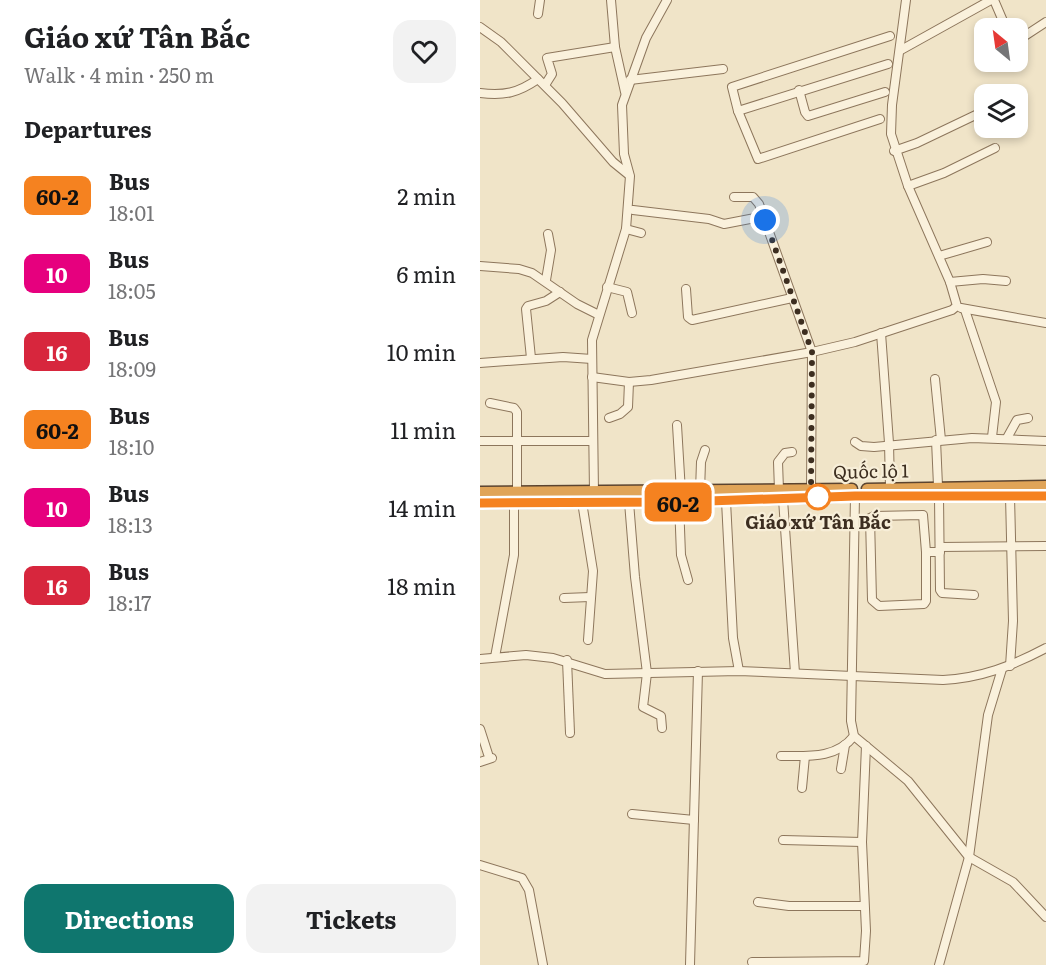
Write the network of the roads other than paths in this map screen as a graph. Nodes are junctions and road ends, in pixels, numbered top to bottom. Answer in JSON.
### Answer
{"nodes":[{"id":1,"x":540,"y":0,"type":"edge"},
{"id":2,"x":611,"y":0,"type":"edge"},
{"id":3,"x":668,"y":0,"type":"edge"},
{"id":4,"x":906,"y":0,"type":"edge"},
{"id":5,"x":991,"y":0,"type":"edge"},
{"id":6,"x":538,"y":14,"type":"dead end"},
{"id":7,"x":1001,"y":18,"type":"edge"},
{"id":8,"x":1046,"y":21,"type":"edge"},
{"id":9,"x":480,"y":27,"type":"edge"},
{"id":10,"x":1028,"y":33,"type":"edge"},
{"id":11,"x":890,"y":36,"type":"dead end"},
{"id":12,"x":615,"y":47,"type":"junction"},
{"id":13,"x":901,"y":50,"type":"junction"},
{"id":14,"x":888,"y":64,"type":"dead end"},
{"id":15,"x":723,"y":69,"type":"dead end"},
{"id":16,"x":538,"y":79,"type":"junction"},
{"id":17,"x":630,"y":80,"type":"junction"},
{"id":18,"x":545,"y":85,"type":"junction"},
{"id":19,"x":800,"y":90,"type":"junction"},
{"id":20,"x":625,"y":92,"type":"junction"},
{"id":21,"x":885,"y":92,"type":"dead end"},
{"id":22,"x":480,"y":93,"type":"edge"},
{"id":23,"x":738,"y":111,"type":"junction"},
{"id":24,"x":974,"y":116,"type":"edge"},
{"id":25,"x":880,"y":119,"type":"dead end"},
{"id":26,"x":995,"y":148,"type":"dead end"},
{"id":27,"x":894,"y":151,"type":"junction"},
{"id":28,"x":630,"y":176,"type":"junction"},
{"id":29,"x":908,"y":186,"type":"junction"},
{"id":30,"x":734,"y":197,"type":"dead end"},
{"id":31,"x":633,"y":210,"type":"dead end"},
{"id":32,"x":765,"y":220,"type":"junction"},
{"id":33,"x":626,"y":229,"type":"junction"},
{"id":34,"x":640,"y":233,"type":"dead end"},
{"id":35,"x":548,"y":234,"type":"dead end"},
{"id":36,"x":987,"y":242,"type":"dead end"},
{"id":37,"x":939,"y":256,"type":"junction"},
{"id":38,"x":480,"y":266,"type":"edge"},
{"id":39,"x":546,"y":280,"type":"junction"},
{"id":40,"x":1006,"y":281,"type":"dead end"},
{"id":41,"x":950,"y":282,"type":"junction"},
{"id":42,"x":607,"y":287,"type":"junction"},
{"id":43,"x":686,"y":289,"type":"dead end"},
{"id":44,"x":560,"y":292,"type":"junction"},
{"id":45,"x":792,"y":298,"type":"junction"},
{"id":46,"x":961,"y":308,"type":"junction"},
{"id":47,"x":632,"y":313,"type":"dead end"},
{"id":48,"x":599,"y":315,"type":"junction"},
{"id":49,"x":1046,"y":323,"type":"edge"},
{"id":50,"x":881,"y":333,"type":"junction"},
{"id":51,"x":812,"y":352,"type":"junction"},
{"id":52,"x":531,"y":358,"type":"junction"},
{"id":53,"x":592,"y":359,"type":"junction"},
{"id":54,"x":480,"y":363,"type":"edge"},
{"id":55,"x":592,"y":377,"type":"junction"},
{"id":56,"x":935,"y":379,"type":"dead end"},
{"id":57,"x":629,"y":382,"type":"junction"},
{"id":58,"x":490,"y":403,"type":"dead end"},
{"id":59,"x":609,"y":418,"type":"dead end"},
{"id":60,"x":1028,"y":418,"type":"dead end"},
{"id":61,"x":677,"y":425,"type":"dead end"},
{"id":62,"x":992,"y":437,"type":"junction"},
{"id":63,"x":1007,"y":438,"type":"junction"},
{"id":64,"x":515,"y":440,"type":"junction"},
{"id":65,"x":939,"y":440,"type":"junction"},
{"id":66,"x":480,"y":441,"type":"edge"},
{"id":67,"x":593,"y":441,"type":"junction"},
{"id":68,"x":1046,"y":441,"type":"edge"},
{"id":69,"x":855,"y":442,"type":"dead end"},
{"id":70,"x":890,"y":445,"type":"junction"},
{"id":71,"x":705,"y":450,"type":"dead end"},
{"id":72,"x":792,"y":452,"type":"dead end"},
{"id":73,"x":1046,"y":486,"type":"edge"},
{"id":74,"x":890,"y":488,"type":"junction"},
{"id":75,"x":811,"y":490,"type":"junction"},
{"id":76,"x":700,"y":491,"type":"junction"},
{"id":77,"x":938,"y":491,"type":"junction"},
{"id":78,"x":480,"y":492,"type":"edge"},
{"id":79,"x":594,"y":493,"type":"junction"},
{"id":80,"x":781,"y":494,"type":"junction"},
{"id":81,"x":855,"y":496,"type":"junction"},
{"id":82,"x":1010,"y":496,"type":"junction"},
{"id":83,"x":1046,"y":496,"type":"edge"},
{"id":84,"x":516,"y":497,"type":"junction"},
{"id":85,"x":680,"y":497,"type":"junction"},
{"id":86,"x":726,"y":501,"type":"junction"},
{"id":87,"x":582,"y":502,"type":"junction"},
{"id":88,"x":629,"y":502,"type":"junction"},
{"id":89,"x":480,"y":503,"type":"edge"},
{"id":90,"x":1046,"y":546,"type":"edge"},
{"id":91,"x":1011,"y":547,"type":"junction"},
{"id":92,"x":940,"y":550,"type":"junction"},
{"id":93,"x":926,"y":552,"type":"junction"},
{"id":94,"x":688,"y":580,"type":"dead end"},
{"id":95,"x":974,"y":595,"type":"dead end"},
{"id":96,"x":590,"y":597,"type":"junction"},
{"id":97,"x":564,"y":598,"type":"dead end"},
{"id":98,"x":588,"y":640,"type":"dead end"},
{"id":99,"x":1046,"y":648,"type":"edge"},
{"id":100,"x":495,"y":657,"type":"junction"},
{"id":101,"x":480,"y":659,"type":"edge"},
{"id":102,"x":567,"y":660,"type":"junction"},
{"id":103,"x":1006,"y":668,"type":"junction"},
{"id":104,"x":698,"y":671,"type":"junction"},
{"id":105,"x":739,"y":672,"type":"junction"},
{"id":106,"x":795,"y":672,"type":"junction"},
{"id":107,"x":647,"y":673,"type":"junction"},
{"id":108,"x":852,"y":675,"type":"junction"},
{"id":109,"x":662,"y":728,"type":"dead end"},
{"id":110,"x":480,"y":729,"type":"edge"},
{"id":111,"x":570,"y":733,"type":"dead end"},
{"id":112,"x":854,"y":736,"type":"junction"},
{"id":113,"x":846,"y":746,"type":"junction"},
{"id":114,"x":866,"y":746,"type":"junction"},
{"id":115,"x":781,"y":756,"type":"dead end"},
{"id":116,"x":805,"y":756,"type":"junction"},
{"id":117,"x":480,"y":762,"type":"edge"},
{"id":118,"x":841,"y":769,"type":"dead end"},
{"id":119,"x":802,"y":788,"type":"dead end"},
{"id":120,"x":632,"y":814,"type":"dead end"},
{"id":121,"x":694,"y":820,"type":"junction"},
{"id":122,"x":783,"y":840,"type":"dead end"},
{"id":123,"x":862,"y":842,"type":"junction"},
{"id":124,"x":969,"y":857,"type":"junction"},
{"id":125,"x":480,"y":865,"type":"edge"},
{"id":126,"x":758,"y":902,"type":"dead end"},
{"id":127,"x":864,"y":906,"type":"junction"},
{"id":128,"x":1046,"y":917,"type":"edge"},
{"id":129,"x":752,"y":962,"type":"dead end"},
{"id":130,"x":787,"y":963,"type":"edge"},
{"id":131,"x":864,"y":963,"type":"edge"},
{"id":132,"x":543,"y":965,"type":"edge"},
{"id":133,"x":690,"y":965,"type":"edge"},
{"id":134,"x":939,"y":965,"type":"edge"}],
"edges":[{"from":1,"to":6,"type":"street"},
{"from":2,"to":12,"type":"street"},
{"from":3,"to":17,"type":"street"},
{"from":4,"to":13,"type":"street"},
{"from":5,"to":7,"type":"street"},
{"from":5,"to":13,"type":"street"},
{"from":8,"to":10,"type":"street"},
{"from":9,"to":16,"type":"street"},
{"from":11,"to":23,"type":"street"},
{"from":12,"to":18,"type":"street"},
{"from":12,"to":20,"type":"street"},
{"from":13,"to":27,"type":"street"},
{"from":14,"to":19,"type":"street"},
{"from":15,"to":17,"type":"street"},
{"from":16,"to":18,"type":"street"},
{"from":16,"to":22,"type":"street"},
{"from":17,"to":20,"type":"street"},
{"from":18,"to":28,"type":"street"},
{"from":19,"to":21,"type":"street"},
{"from":19,"to":23,"type":"street"},
{"from":20,"to":28,"type":"street"},
{"from":23,"to":25,"type":"street"},
{"from":24,"to":27,"type":"street"},
{"from":26,"to":29,"type":"street"},
{"from":27,"to":29,"type":"street"},
{"from":28,"to":33,"type":"street"},
{"from":29,"to":37,"type":"street"},
{"from":30,"to":32,"type":"street"},
{"from":31,"to":32,"type":"street"},
{"from":32,"to":45,"type":"street"},
{"from":33,"to":34,"type":"street"},
{"from":33,"to":42,"type":"street"},
{"from":35,"to":39,"type":"street"},
{"from":36,"to":37,"type":"street"},
{"from":37,"to":41,"type":"street"},
{"from":38,"to":39,"type":"street"},
{"from":39,"to":44,"type":"street"},
{"from":40,"to":41,"type":"street"},
{"from":41,"to":46,"type":"street"},
{"from":42,"to":47,"type":"street"},
{"from":42,"to":48,"type":"street"},
{"from":43,"to":45,"type":"street"},
{"from":44,"to":48,"type":"street"},
{"from":44,"to":52,"type":"street"},
{"from":45,"to":51,"type":"street"},
{"from":46,"to":49,"type":"street"},
{"from":46,"to":50,"type":"street"},
{"from":46,"to":62,"type":"street"},
{"from":48,"to":53,"type":"street"},
{"from":50,"to":51,"type":"street"},
{"from":50,"to":70,"type":"street"},
{"from":51,"to":57,"type":"street"},
{"from":51,"to":75,"type":"street"},
{"from":52,"to":53,"type":"street"},
{"from":52,"to":54,"type":"street"},
{"from":53,"to":55,"type":"street"},
{"from":55,"to":57,"type":"street"},
{"from":55,"to":67,"type":"street"},
{"from":56,"to":65,"type":"street"},
{"from":57,"to":59,"type":"street"},
{"from":58,"to":64,"type":"street"},
{"from":60,"to":63,"type":"street"},
{"from":61,"to":85,"type":"street"},
{"from":62,"to":63,"type":"street"},
{"from":62,"to":65,"type":"street"},
{"from":63,"to":68,"type":"street"},
{"from":64,"to":66,"type":"street"},
{"from":64,"to":67,"type":"street"},
{"from":64,"to":84,"type":"street"},
{"from":65,"to":70,"type":"street"},
{"from":65,"to":77,"type":"street"},
{"from":67,"to":79,"type":"street"},
{"from":69,"to":70,"type":"street"},
{"from":70,"to":74,"type":"street"},
{"from":71,"to":76,"type":"street"},
{"from":72,"to":80,"type":"street"},
{"from":73,"to":77,"type":"highway","name":"Quốc lộ 1"},
{"from":74,"to":75,"type":"highway","name":"Quốc lộ 1"},
{"from":74,"to":77,"type":"highway","name":"Quốc lộ 1"},
{"from":75,"to":80,"type":"highway","name":"Quốc lộ 1"},
{"from":76,"to":80,"type":"highway","name":"Quốc lộ 1"},
{"from":76,"to":85,"type":"highway","name":"Quốc lộ 1"},
{"from":77,"to":81,"type":"highway","name":"Quốc lộ 1"},
{"from":77,"to":82,"type":"highway","name":"Quốc lộ 1"},
{"from":77,"to":92,"type":"street"},
{"from":78,"to":84,"type":"highway","name":"Quốc lộ 1"},
{"from":79,"to":84,"type":"highway","name":"Quốc lộ 1"},
{"from":79,"to":85,"type":"highway","name":"Quốc lộ 1"},
{"from":80,"to":81,"type":"highway","name":"Quốc lộ 1"},
{"from":80,"to":86,"type":"highway","name":"Quốc lộ 1"},
{"from":80,"to":106,"type":"street"},
{"from":81,"to":108,"type":"street"},
{"from":82,"to":83,"type":"highway","name":"Quốc lộ 1"},
{"from":82,"to":91,"type":"street"},
{"from":84,"to":87,"type":"highway","name":"Quốc lộ 1"},
{"from":84,"to":89,"type":"highway","name":"Quốc lộ 1"},
{"from":84,"to":100,"type":"street"},
{"from":85,"to":86,"type":"highway","name":"Quốc lộ 1"},
{"from":85,"to":88,"type":"highway","name":"Quốc lộ 1"},
{"from":85,"to":94,"type":"street"},
{"from":86,"to":105,"type":"street"},
{"from":87,"to":88,"type":"highway","name":"Quốc lộ 1"},
{"from":87,"to":96,"type":"street"},
{"from":88,"to":107,"type":"street"},
{"from":90,"to":91,"type":"street"},
{"from":91,"to":92,"type":"street"},
{"from":91,"to":103,"type":"street"},
{"from":92,"to":93,"type":"street"},
{"from":92,"to":95,"type":"street"},
{"from":93,"to":93,"type":"street"},
{"from":96,"to":97,"type":"street"},
{"from":96,"to":98,"type":"street"},
{"from":99,"to":103,"type":"street"},
{"from":100,"to":101,"type":"street"},
{"from":100,"to":102,"type":"street"},
{"from":102,"to":107,"type":"street"},
{"from":102,"to":111,"type":"street"},
{"from":103,"to":108,"type":"street"},
{"from":103,"to":124,"type":"street"},
{"from":104,"to":105,"type":"street"},
{"from":104,"to":107,"type":"street"},
{"from":104,"to":121,"type":"street"},
{"from":105,"to":106,"type":"street"},
{"from":106,"to":108,"type":"street"},
{"from":107,"to":109,"type":"street"},
{"from":108,"to":112,"type":"street"},
{"from":110,"to":117,"type":"street"},
{"from":112,"to":113,"type":"street"},
{"from":112,"to":114,"type":"street"},
{"from":113,"to":116,"type":"street"},
{"from":113,"to":118,"type":"street"},
{"from":114,"to":123,"type":"street"},
{"from":114,"to":124,"type":"street"},
{"from":115,"to":116,"type":"street"},
{"from":116,"to":119,"type":"street"},
{"from":120,"to":121,"type":"street"},
{"from":121,"to":133,"type":"street"},
{"from":122,"to":123,"type":"street"},
{"from":123,"to":127,"type":"street"},
{"from":124,"to":128,"type":"street"},
{"from":124,"to":134,"type":"street"},
{"from":125,"to":132,"type":"street"},
{"from":126,"to":127,"type":"street"},
{"from":127,"to":131,"type":"street"},
{"from":129,"to":130,"type":"street"},
{"from":130,"to":131,"type":"street"}]}
